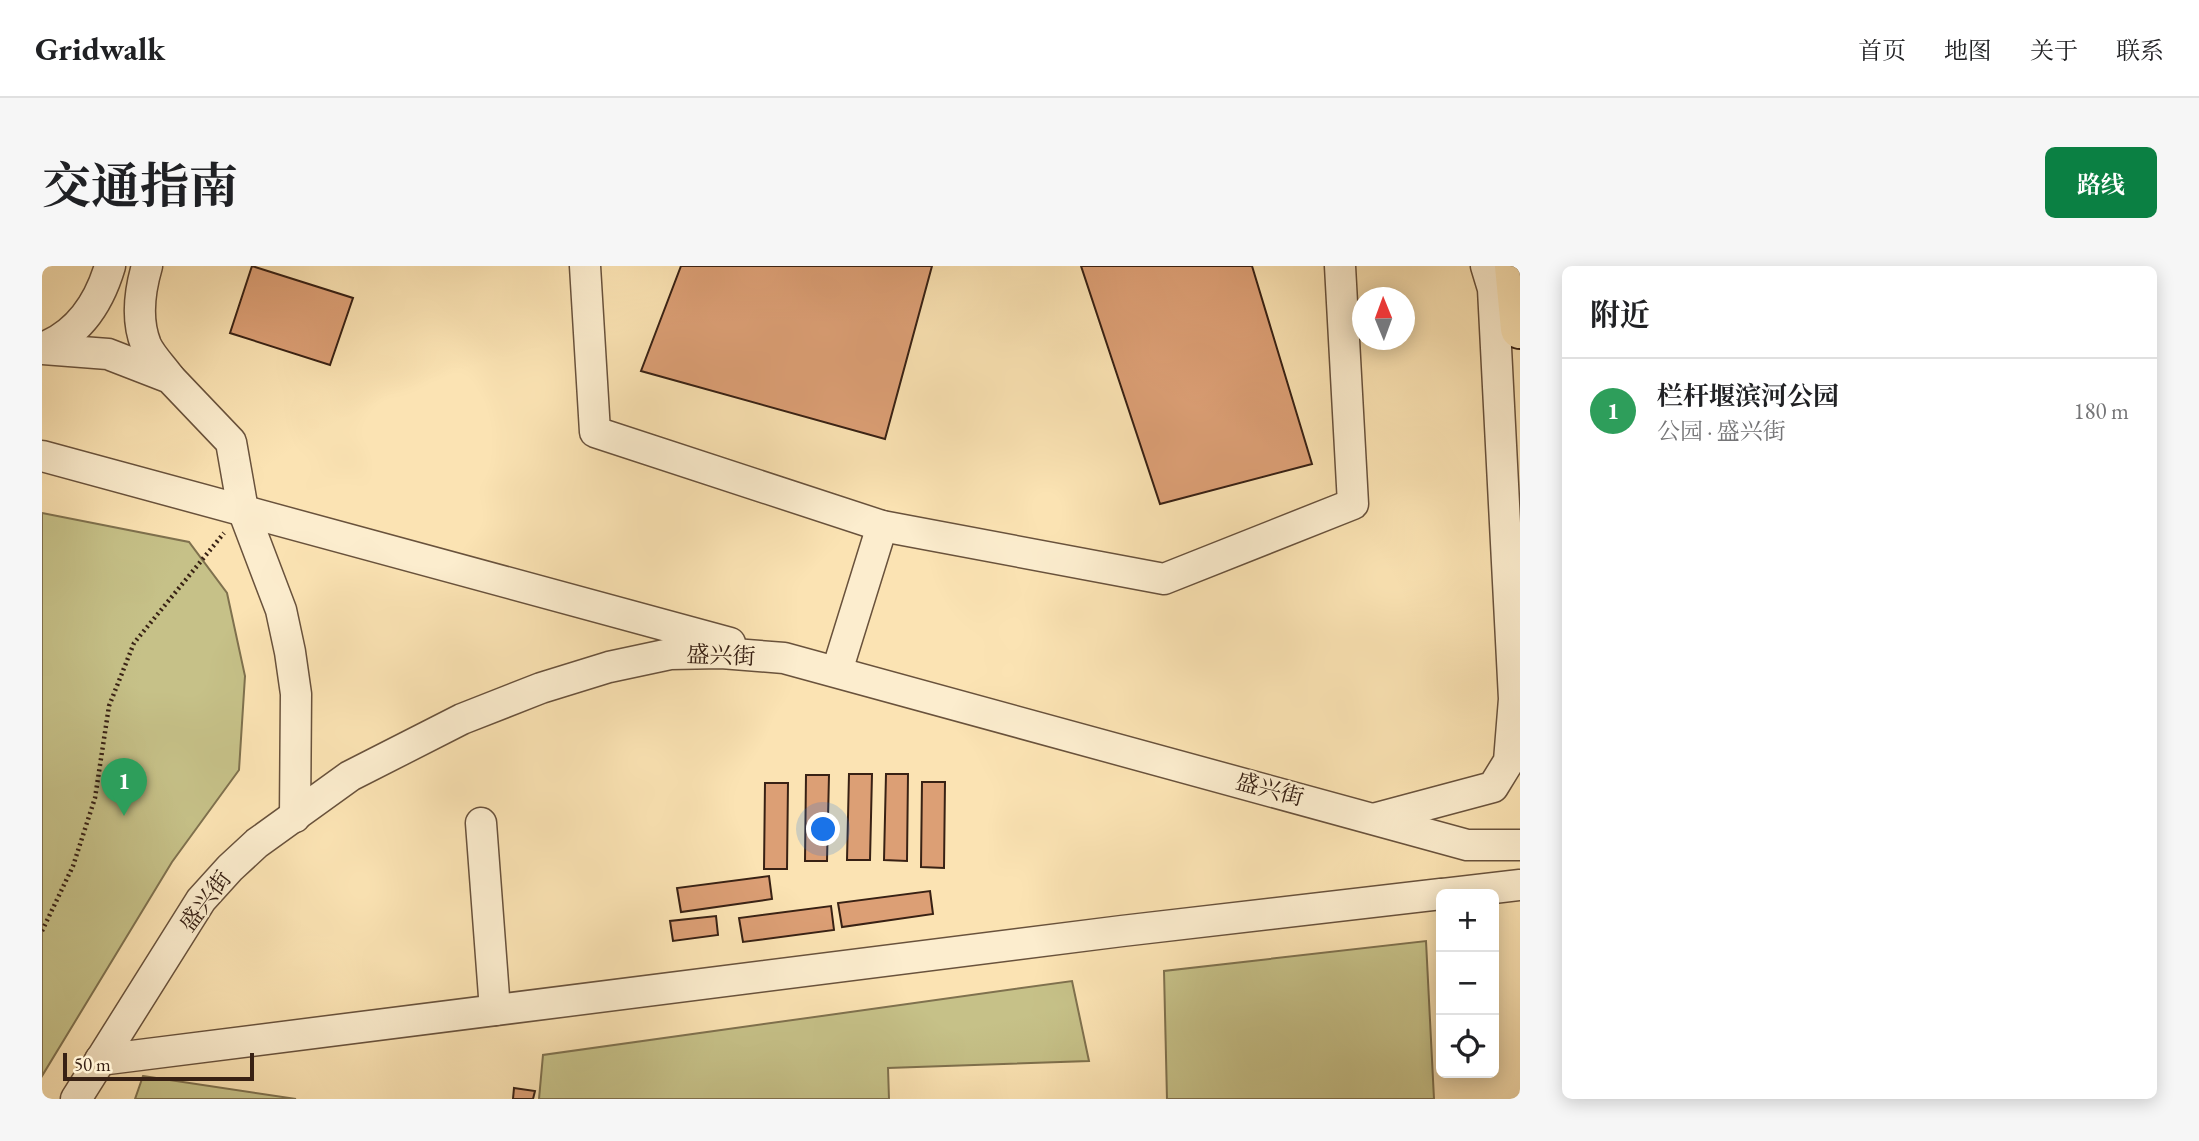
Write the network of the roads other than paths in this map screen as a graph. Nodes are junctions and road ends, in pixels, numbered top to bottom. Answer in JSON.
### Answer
{"nodes":[{"id":1,"x":110,"y":266,"type":"edge"},
{"id":2,"x":147,"y":266,"type":"edge"},
{"id":3,"x":585,"y":266,"type":"edge"},
{"id":4,"x":1340,"y":266,"type":"edge"},
{"id":5,"x":1486,"y":266,"type":"edge"},
{"id":6,"x":1514,"y":266,"type":"edge"},
{"id":7,"x":1520,"y":330,"type":"edge"},
{"id":8,"x":42,"y":348,"type":"edge"},
{"id":9,"x":170,"y":377,"type":"junction"},
{"id":10,"x":42,"y":456,"type":"edge"},
{"id":11,"x":243,"y":510,"type":"junction"},
{"id":12,"x":882,"y":526,"type":"junction"},
{"id":13,"x":785,"y":658,"type":"junction"},
{"id":14,"x":836,"y":671,"type":"junction"},
{"id":15,"x":295,"y":817,"type":"junction"},
{"id":16,"x":1377,"y":819,"type":"junction"},
{"id":17,"x":481,"y":823,"type":"dead end"},
{"id":18,"x":1520,"y":845,"type":"edge"},
{"id":19,"x":1520,"y":886,"type":"edge"},
{"id":20,"x":1491,"y":889,"type":"edge"},
{"id":21,"x":1436,"y":895,"type":"edge"},
{"id":22,"x":495,"y":1010,"type":"junction"},
{"id":23,"x":100,"y":1059,"type":"junction"},
{"id":24,"x":76,"y":1099,"type":"edge"}],
"edges":[{"from":1,"to":8,"type":"street"},
{"from":2,"to":9,"type":"street"},
{"from":3,"to":12,"type":"street"},
{"from":4,"to":12,"type":"street"},
{"from":5,"to":16,"type":"street"},
{"from":6,"to":7,"type":"highway"},
{"from":8,"to":9,"type":"street"},
{"from":9,"to":11,"type":"street"},
{"from":10,"to":11,"type":"street"},
{"from":11,"to":13,"type":"street"},
{"from":11,"to":15,"type":"street"},
{"from":12,"to":14,"type":"street"},
{"from":13,"to":14,"type":"street","name":"盛兴街"},
{"from":13,"to":15,"type":"street","name":"盛兴街"},
{"from":14,"to":16,"type":"street","name":"盛兴街"},
{"from":15,"to":23,"type":"street","name":"盛兴街"},
{"from":16,"to":18,"type":"street","name":"盛兴街"},
{"from":17,"to":22,"type":"street"},
{"from":19,"to":20,"type":"street"},
{"from":21,"to":22,"type":"street"},
{"from":22,"to":23,"type":"street"},
{"from":23,"to":24,"type":"street","name":"盛兴街"}]}
